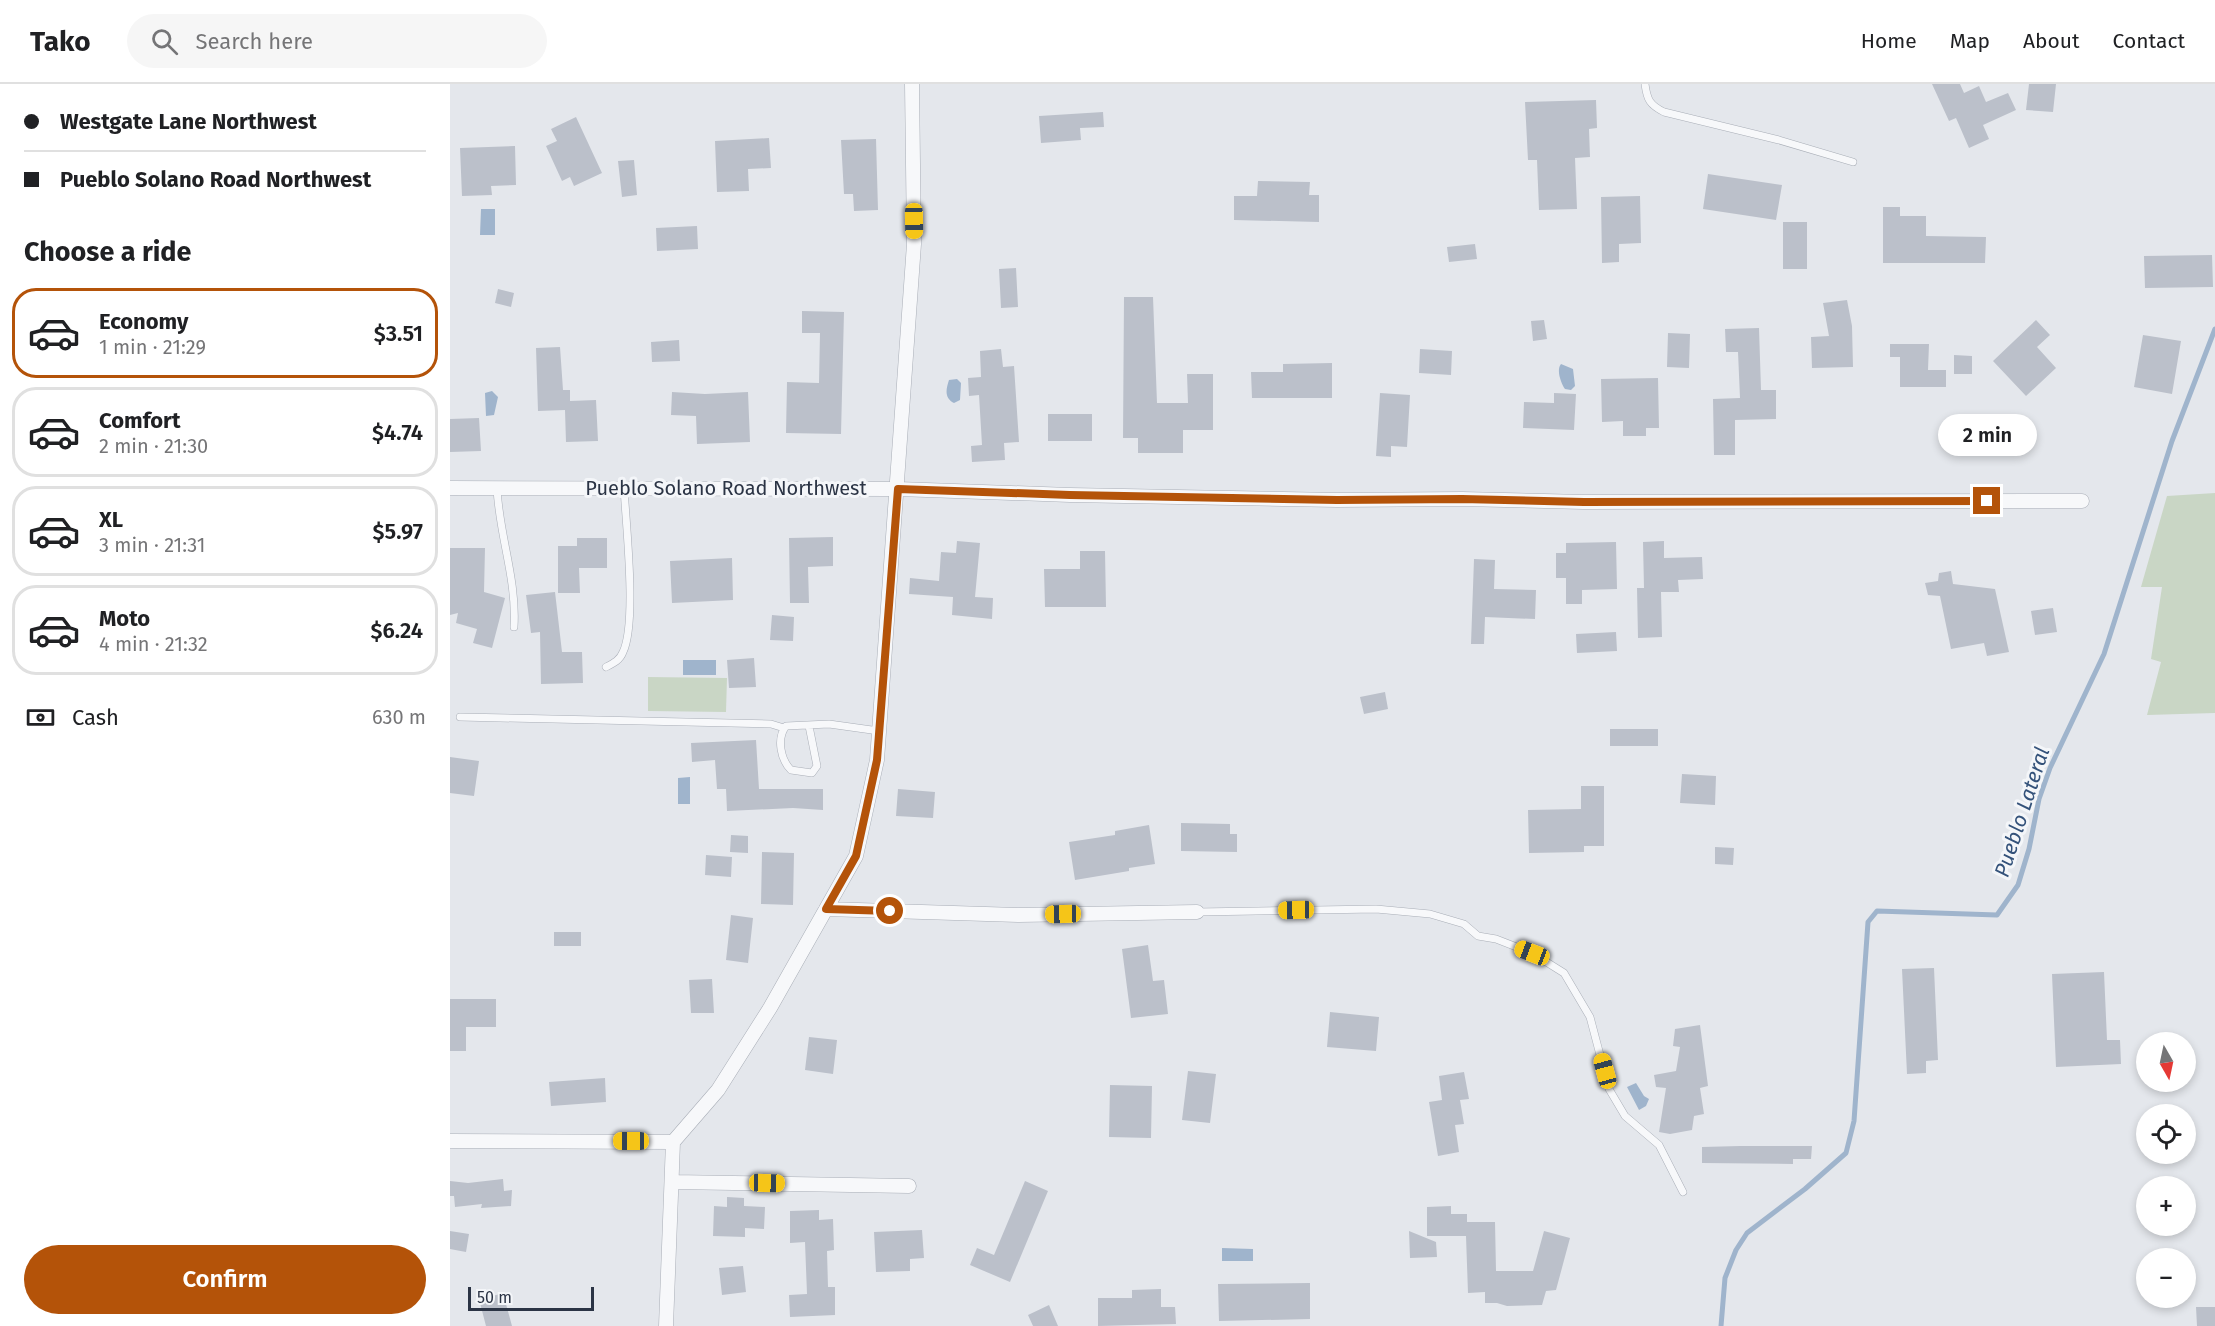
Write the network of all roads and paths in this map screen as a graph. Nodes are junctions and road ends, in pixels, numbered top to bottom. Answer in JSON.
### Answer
{"nodes":[{"id":1,"x":912,"y":84,"type":"edge"},
{"id":2,"x":1645,"y":84,"type":"edge"},
{"id":3,"x":1853,"y":162,"type":"dead end"},
{"id":4,"x":450,"y":488,"type":"edge"},
{"id":5,"x":497,"y":488,"type":"junction"},
{"id":6,"x":624,"y":488,"type":"junction"},
{"id":7,"x":898,"y":489,"type":"junction"},
{"id":8,"x":2082,"y":501,"type":"dead end"},
{"id":9,"x":514,"y":627,"type":"dead end"},
{"id":10,"x":606,"y":667,"type":"dead end"},
{"id":11,"x":460,"y":717,"type":"dead end"},
{"id":12,"x":809,"y":726,"type":"junction"},
{"id":13,"x":784,"y":728,"type":"junction"},
{"id":14,"x":879,"y":731,"type":"junction"},
{"id":15,"x":826,"y":909,"type":"junction"},
{"id":16,"x":1197,"y":912,"type":"joint"},
{"id":17,"x":450,"y":1141,"type":"edge"},
{"id":18,"x":673,"y":1142,"type":"junction"},
{"id":19,"x":673,"y":1182,"type":"junction"},
{"id":20,"x":909,"y":1186,"type":"dead end"},
{"id":21,"x":1683,"y":1192,"type":"dead end"},
{"id":22,"x":666,"y":1326,"type":"edge"}],
"edges":[{"from":1,"to":7,"type":"street"},
{"from":2,"to":3,"type":"lane"},
{"from":4,"to":5,"type":"street","name":"Pueblo Solano Road Northwest"},
{"from":5,"to":6,"type":"street","name":"Pueblo Solano Road Northwest"},
{"from":5,"to":9,"type":"lane"},
{"from":6,"to":7,"type":"street","name":"Pueblo Solano Road Northwest"},
{"from":6,"to":10,"type":"lane"},
{"from":7,"to":8,"type":"street","name":"Pueblo Solano Road Northwest"},
{"from":7,"to":14,"type":"street"},
{"from":11,"to":13,"type":"lane"},
{"from":12,"to":13,"type":"lane"},
{"from":12,"to":13,"type":"lane"},
{"from":12,"to":14,"type":"lane"},
{"from":14,"to":15,"type":"street"},
{"from":15,"to":16,"type":"street"},
{"from":15,"to":18,"type":"street"},
{"from":16,"to":21,"type":"lane"},
{"from":17,"to":18,"type":"street"},
{"from":18,"to":19,"type":"street"},
{"from":19,"to":20,"type":"street"},
{"from":19,"to":22,"type":"street"}]}
